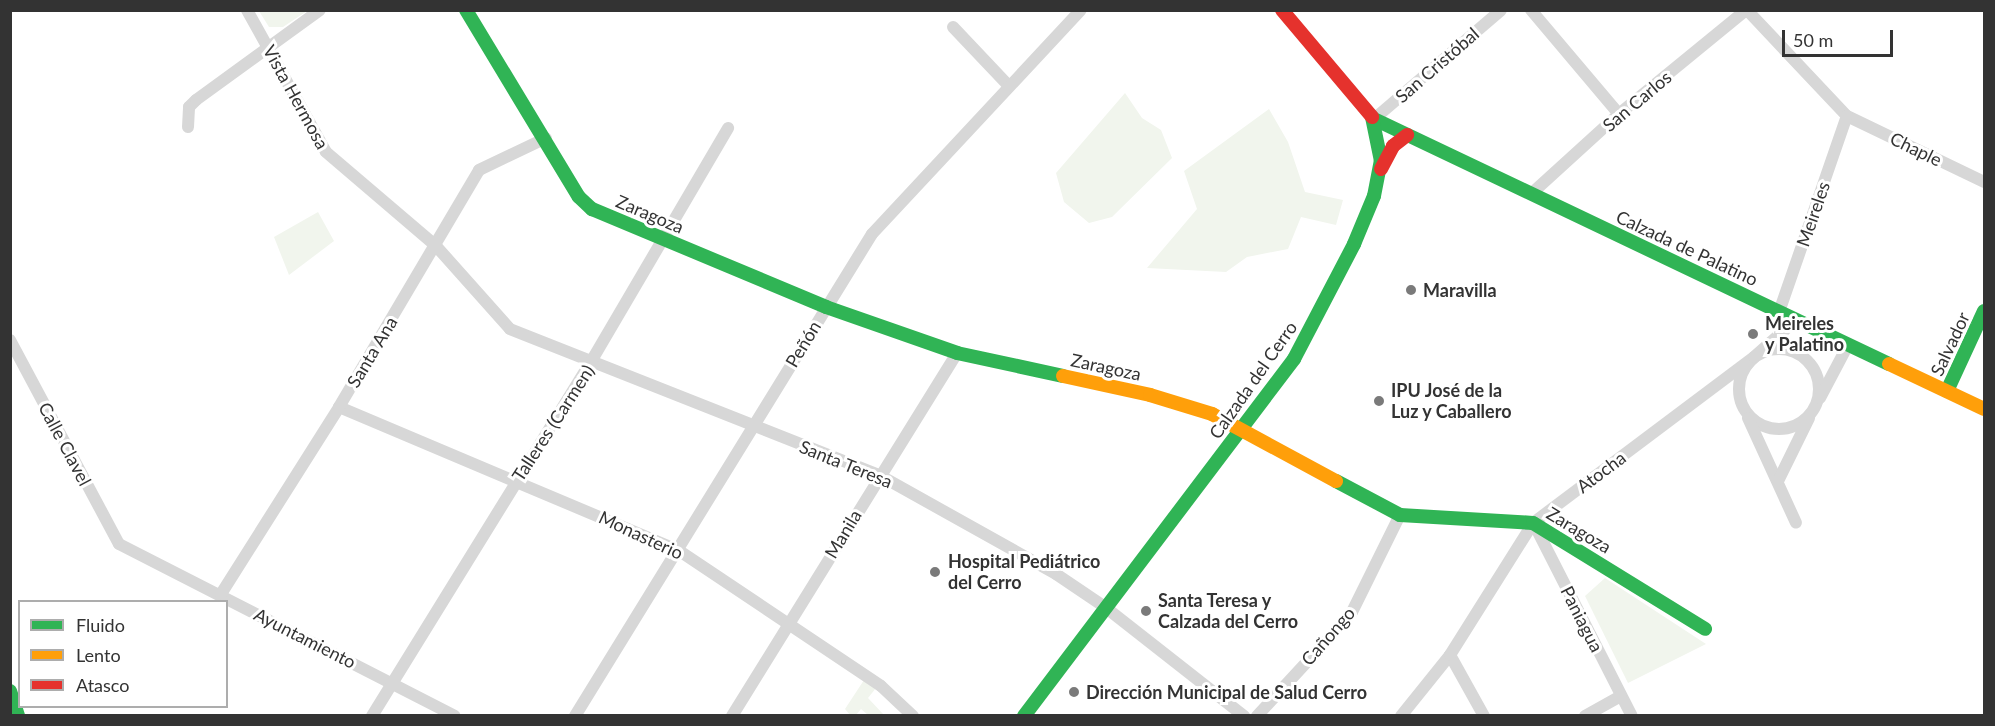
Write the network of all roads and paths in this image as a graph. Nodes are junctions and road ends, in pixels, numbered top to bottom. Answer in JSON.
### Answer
{"nodes":[{"id":1,"x":248,"y":10,"type":"edge"},
{"id":2,"x":320,"y":10,"type":"edge"},
{"id":3,"x":466,"y":10,"type":"edge"},
{"id":4,"x":1081,"y":10,"type":"edge"},
{"id":5,"x":1282,"y":10,"type":"edge"},
{"id":6,"x":1501,"y":10,"type":"edge"},
{"id":7,"x":1531,"y":10,"type":"edge"},
{"id":8,"x":1747,"y":10,"type":"edge"},
{"id":9,"x":953,"y":27,"type":"dead end"},
{"id":10,"x":268,"y":47,"type":"junction"},
{"id":11,"x":1008,"y":85,"type":"junction"},
{"id":12,"x":1619,"y":114,"type":"junction"},
{"id":13,"x":1847,"y":116,"type":"junction"},
{"id":14,"x":1374,"y":119,"type":"junction"},
{"id":15,"x":188,"y":127,"type":"dead end"},
{"id":16,"x":728,"y":128,"type":"dead end"},
{"id":17,"x":1407,"y":135,"type":"junction"},
{"id":18,"x":546,"y":138,"type":"junction"},
{"id":19,"x":1378,"y":177,"type":"junction"},
{"id":20,"x":1984,"y":182,"type":"edge"},
{"id":21,"x":1531,"y":194,"type":"junction"},
{"id":22,"x":664,"y":240,"type":"junction"},
{"id":23,"x":436,"y":246,"type":"junction"},
{"id":24,"x":826,"y":307,"type":"junction"},
{"id":25,"x":1984,"y":311,"type":"edge"},
{"id":26,"x":1779,"y":312,"type":"junction"},
{"id":27,"x":1797,"y":320,"type":"junction"},
{"id":28,"x":10,"y":340,"type":"edge"},
{"id":29,"x":1848,"y":345,"type":"junction"},
{"id":30,"x":957,"y":353,"type":"junction"},
{"id":31,"x":1754,"y":357,"type":"junction"},
{"id":32,"x":592,"y":360,"type":"junction"},
{"id":33,"x":1725,"y":378,"type":"junction"},
{"id":34,"x":1947,"y":391,"type":"junction"},
{"id":35,"x":339,"y":407,"type":"junction"},
{"id":36,"x":1743,"y":408,"type":"junction"},
{"id":37,"x":1814,"y":409,"type":"junction"},
{"id":38,"x":1984,"y":410,"type":"edge"},
{"id":39,"x":752,"y":427,"type":"junction"},
{"id":40,"x":1242,"y":430,"type":"junction"},
{"id":41,"x":879,"y":475,"type":"junction"},
{"id":42,"x":516,"y":479,"type":"junction"},
{"id":43,"x":1779,"y":479,"type":"junction"},
{"id":44,"x":1400,"y":515,"type":"junction"},
{"id":45,"x":1533,"y":523,"type":"junction"},
{"id":46,"x":1796,"y":523,"type":"dead end"},
{"id":47,"x":123,"y":547,"type":"joint"},
{"id":48,"x":678,"y":550,"type":"junction"},
{"id":49,"x":221,"y":594,"type":"junction"},
{"id":50,"x":1105,"y":607,"type":"junction"},
{"id":51,"x":789,"y":624,"type":"junction"},
{"id":52,"x":1705,"y":629,"type":"dead end"},
{"id":53,"x":1450,"y":655,"type":"junction"},
{"id":54,"x":392,"y":683,"type":"junction"},
{"id":55,"x":10,"y":691,"type":"edge"},
{"id":56,"x":1621,"y":696,"type":"junction"},
{"id":57,"x":18,"y":716,"type":"edge"},
{"id":58,"x":372,"y":716,"type":"edge"},
{"id":59,"x":455,"y":716,"type":"edge"},
{"id":60,"x":575,"y":716,"type":"edge"},
{"id":61,"x":732,"y":716,"type":"edge"},
{"id":62,"x":913,"y":716,"type":"edge"},
{"id":63,"x":1024,"y":716,"type":"edge"},
{"id":64,"x":1244,"y":716,"type":"edge"},
{"id":65,"x":1257,"y":716,"type":"edge"},
{"id":66,"x":1401,"y":716,"type":"edge"},
{"id":67,"x":1484,"y":716,"type":"edge"},
{"id":68,"x":1585,"y":716,"type":"edge"},
{"id":69,"x":1632,"y":716,"type":"edge"}],
"edges":[{"from":1,"to":10,"type":"street","name":"Vista Hermosa"},
{"from":2,"to":10,"type":"street"},
{"from":3,"to":18,"type":"street","name":"Zaragoza"},
{"from":4,"to":11,"type":"street","name":"Peñón"},
{"from":5,"to":14,"type":"street","name":"Calzada del Cerro"},
{"from":6,"to":14,"type":"street","name":"San Cristóbal"},
{"from":7,"to":12,"type":"street"},
{"from":8,"to":12,"type":"street","name":"San Carlos"},
{"from":8,"to":13,"type":"street"},
{"from":9,"to":11,"type":"street"},
{"from":10,"to":15,"type":"street"},
{"from":10,"to":23,"type":"street","name":"Vista Hermosa"},
{"from":11,"to":24,"type":"street","name":"Peñón"},
{"from":12,"to":21,"type":"street","name":"San Carlos"},
{"from":13,"to":20,"type":"street","name":"Chaple"},
{"from":13,"to":26,"type":"street","name":"Meireles"},
{"from":14,"to":17,"type":"street","name":"Calzada de Palatino"},
{"from":14,"to":19,"type":"street","name":"Calzada del Cerro"},
{"from":16,"to":22,"type":"street","name":"Talleres (Carmen)"},
{"from":17,"to":19,"type":"street"},
{"from":17,"to":21,"type":"street","name":"Calzada de Palatino"},
{"from":18,"to":22,"type":"street","name":"Zaragoza"},
{"from":18,"to":23,"type":"street","name":"Santa Ana"},
{"from":19,"to":40,"type":"street","name":"Calzada del Cerro"},
{"from":21,"to":26,"type":"street","name":"Calzada de Palatino"},
{"from":22,"to":24,"type":"street","name":"Zaragoza"},
{"from":22,"to":32,"type":"street","name":"Talleres (Carmen)"},
{"from":23,"to":32,"type":"street","name":"Santa Teresa"},
{"from":23,"to":35,"type":"street","name":"Santa Ana"},
{"from":24,"to":30,"type":"street","name":"Zaragoza"},
{"from":24,"to":39,"type":"street","name":"Peñón"},
{"from":25,"to":34,"type":"street","name":"Salvador"},
{"from":26,"to":27,"type":"street","name":"Calzada de Palatino"},
{"from":27,"to":29,"type":"street","name":"Calzada de Palatino"},
{"from":27,"to":31,"type":"street","name":"Atocha"},
{"from":28,"to":47,"type":"street","name":"Calle Clavel"},
{"from":29,"to":34,"type":"street","name":"Calzada de Palatino"},
{"from":29,"to":37,"type":"street"},
{"from":30,"to":40,"type":"street","name":"Zaragoza"},
{"from":30,"to":41,"type":"street","name":"Manila"},
{"from":31,"to":33,"type":"street","name":"Atocha"},
{"from":31,"to":36,"type":"street"},
{"from":31,"to":37,"type":"street"},
{"from":32,"to":39,"type":"street","name":"Santa Teresa"},
{"from":32,"to":42,"type":"street","name":"Talleres (Carmen)"},
{"from":33,"to":36,"type":"street"},
{"from":33,"to":45,"type":"street","name":"Atocha"},
{"from":34,"to":38,"type":"street","name":"Calzada de Palatino"},
{"from":35,"to":42,"type":"street","name":"Monasterio"},
{"from":35,"to":49,"type":"street","name":"Santa Ana"},
{"from":36,"to":37,"type":"street"},
{"from":36,"to":43,"type":"street"},
{"from":37,"to":43,"type":"street"},
{"from":39,"to":41,"type":"street","name":"Santa Teresa"},
{"from":39,"to":48,"type":"street","name":"Peñón"},
{"from":40,"to":44,"type":"street","name":"Zaragoza"},
{"from":40,"to":50,"type":"street","name":"Calzada del Cerro"},
{"from":41,"to":50,"type":"street","name":"Santa Teresa"},
{"from":41,"to":51,"type":"street","name":"Manila"},
{"from":42,"to":48,"type":"street","name":"Monasterio"},
{"from":42,"to":54,"type":"street","name":"Talleres (Carmen)"},
{"from":43,"to":46,"type":"street"},
{"from":44,"to":45,"type":"street","name":"Zaragoza"},
{"from":44,"to":65,"type":"street","name":"Cañongo"},
{"from":45,"to":52,"type":"street","name":"Zaragoza"},
{"from":45,"to":53,"type":"street","name":"Atocha"},
{"from":45,"to":56,"type":"street","name":"Paniagua"},
{"from":47,"to":49,"type":"street","name":"Ayuntamiento"},
{"from":48,"to":51,"type":"street","name":"Monasterio"},
{"from":48,"to":60,"type":"street","name":"Peñón"},
{"from":49,"to":54,"type":"street","name":"Ayuntamiento"},
{"from":50,"to":63,"type":"street","name":"Calzada del Cerro"},
{"from":50,"to":64,"type":"street","name":"Santa Teresa"},
{"from":51,"to":61,"type":"street","name":"Manila"},
{"from":51,"to":62,"type":"street","name":"Monasterio"},
{"from":53,"to":66,"type":"street","name":"Atocha"},
{"from":53,"to":67,"type":"street"},
{"from":54,"to":58,"type":"street","name":"Talleres (Carmen)"},
{"from":54,"to":59,"type":"street","name":"Ayuntamiento"},
{"from":55,"to":57,"type":"street"},
{"from":56,"to":68,"type":"street"},
{"from":56,"to":69,"type":"street","name":"Paniagua"}]}
